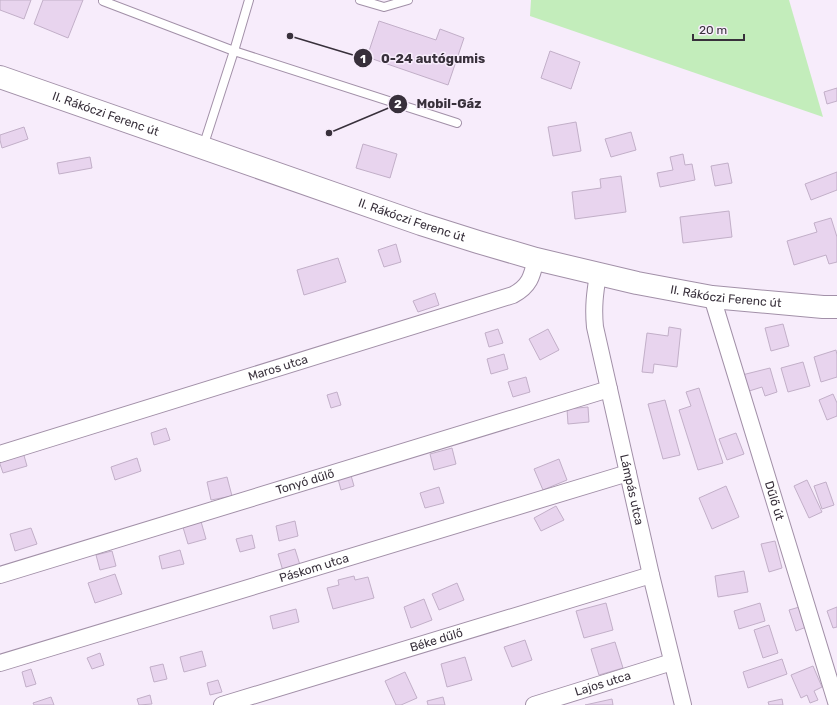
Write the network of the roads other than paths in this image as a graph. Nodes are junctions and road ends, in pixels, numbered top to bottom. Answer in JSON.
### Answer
{"nodes":[{"id":1,"x":249,"y":0,"type":"edge"},
{"id":2,"x":360,"y":0,"type":"edge"},
{"id":3,"x":408,"y":0,"type":"edge"},
{"id":4,"x":103,"y":1,"type":"dead end"},
{"id":5,"x":234,"y":51,"type":"junction"},
{"id":6,"x":0,"y":77,"type":"edge"},
{"id":7,"x":457,"y":123,"type":"dead end"},
{"id":8,"x":203,"y":148,"type":"junction"},
{"id":9,"x":536,"y":259,"type":"junction"},
{"id":10,"x":598,"y":274,"type":"junction"},
{"id":11,"x":712,"y":297,"type":"junction"},
{"id":12,"x":837,"y":307,"type":"edge"},
{"id":13,"x":609,"y":389,"type":"junction"},
{"id":14,"x":0,"y":454,"type":"edge"},
{"id":15,"x":628,"y":473,"type":"junction"},
{"id":16,"x":0,"y":575,"type":"edge"},
{"id":17,"x":651,"y":575,"type":"junction"},
{"id":18,"x":672,"y":662,"type":"junction"},
{"id":19,"x":0,"y":663,"type":"edge"},
{"id":20,"x":222,"y":705,"type":"edge"},
{"id":21,"x":534,"y":705,"type":"edge"},
{"id":22,"x":683,"y":705,"type":"edge"},
{"id":23,"x":837,"y":705,"type":"edge"}],
"edges":[{"from":1,"to":5,"type":"lane"},
{"from":2,"to":3,"type":"lane"},
{"from":4,"to":5,"type":"lane"},
{"from":5,"to":7,"type":"lane"},
{"from":5,"to":8,"type":"lane"},
{"from":6,"to":8,"type":"main road","name":"II. Rákóczi Ferenc út"},
{"from":8,"to":9,"type":"main road","name":"II. Rákóczi Ferenc út"},
{"from":9,"to":10,"type":"main road","name":"II. Rákóczi Ferenc út"},
{"from":9,"to":14,"type":"street","name":"Maros utca"},
{"from":10,"to":11,"type":"main road","name":"II. Rákóczi Ferenc út"},
{"from":10,"to":13,"type":"street","name":"Lámpás utca"},
{"from":11,"to":12,"type":"main road","name":"II. Rákóczi Ferenc út"},
{"from":11,"to":23,"type":"street","name":"Dűlő út"},
{"from":13,"to":15,"type":"street","name":"Lámpás utca"},
{"from":13,"to":16,"type":"street","name":"Tonyó dűlő"},
{"from":15,"to":17,"type":"street","name":"Lámpás utca"},
{"from":15,"to":19,"type":"street","name":"Páskom utca"},
{"from":17,"to":18,"type":"street","name":"Lámpás utca"},
{"from":17,"to":20,"type":"street","name":"Béke dűlő"},
{"from":18,"to":21,"type":"street","name":"Lajos utca"},
{"from":18,"to":22,"type":"street","name":"Lámpás utca"}]}
